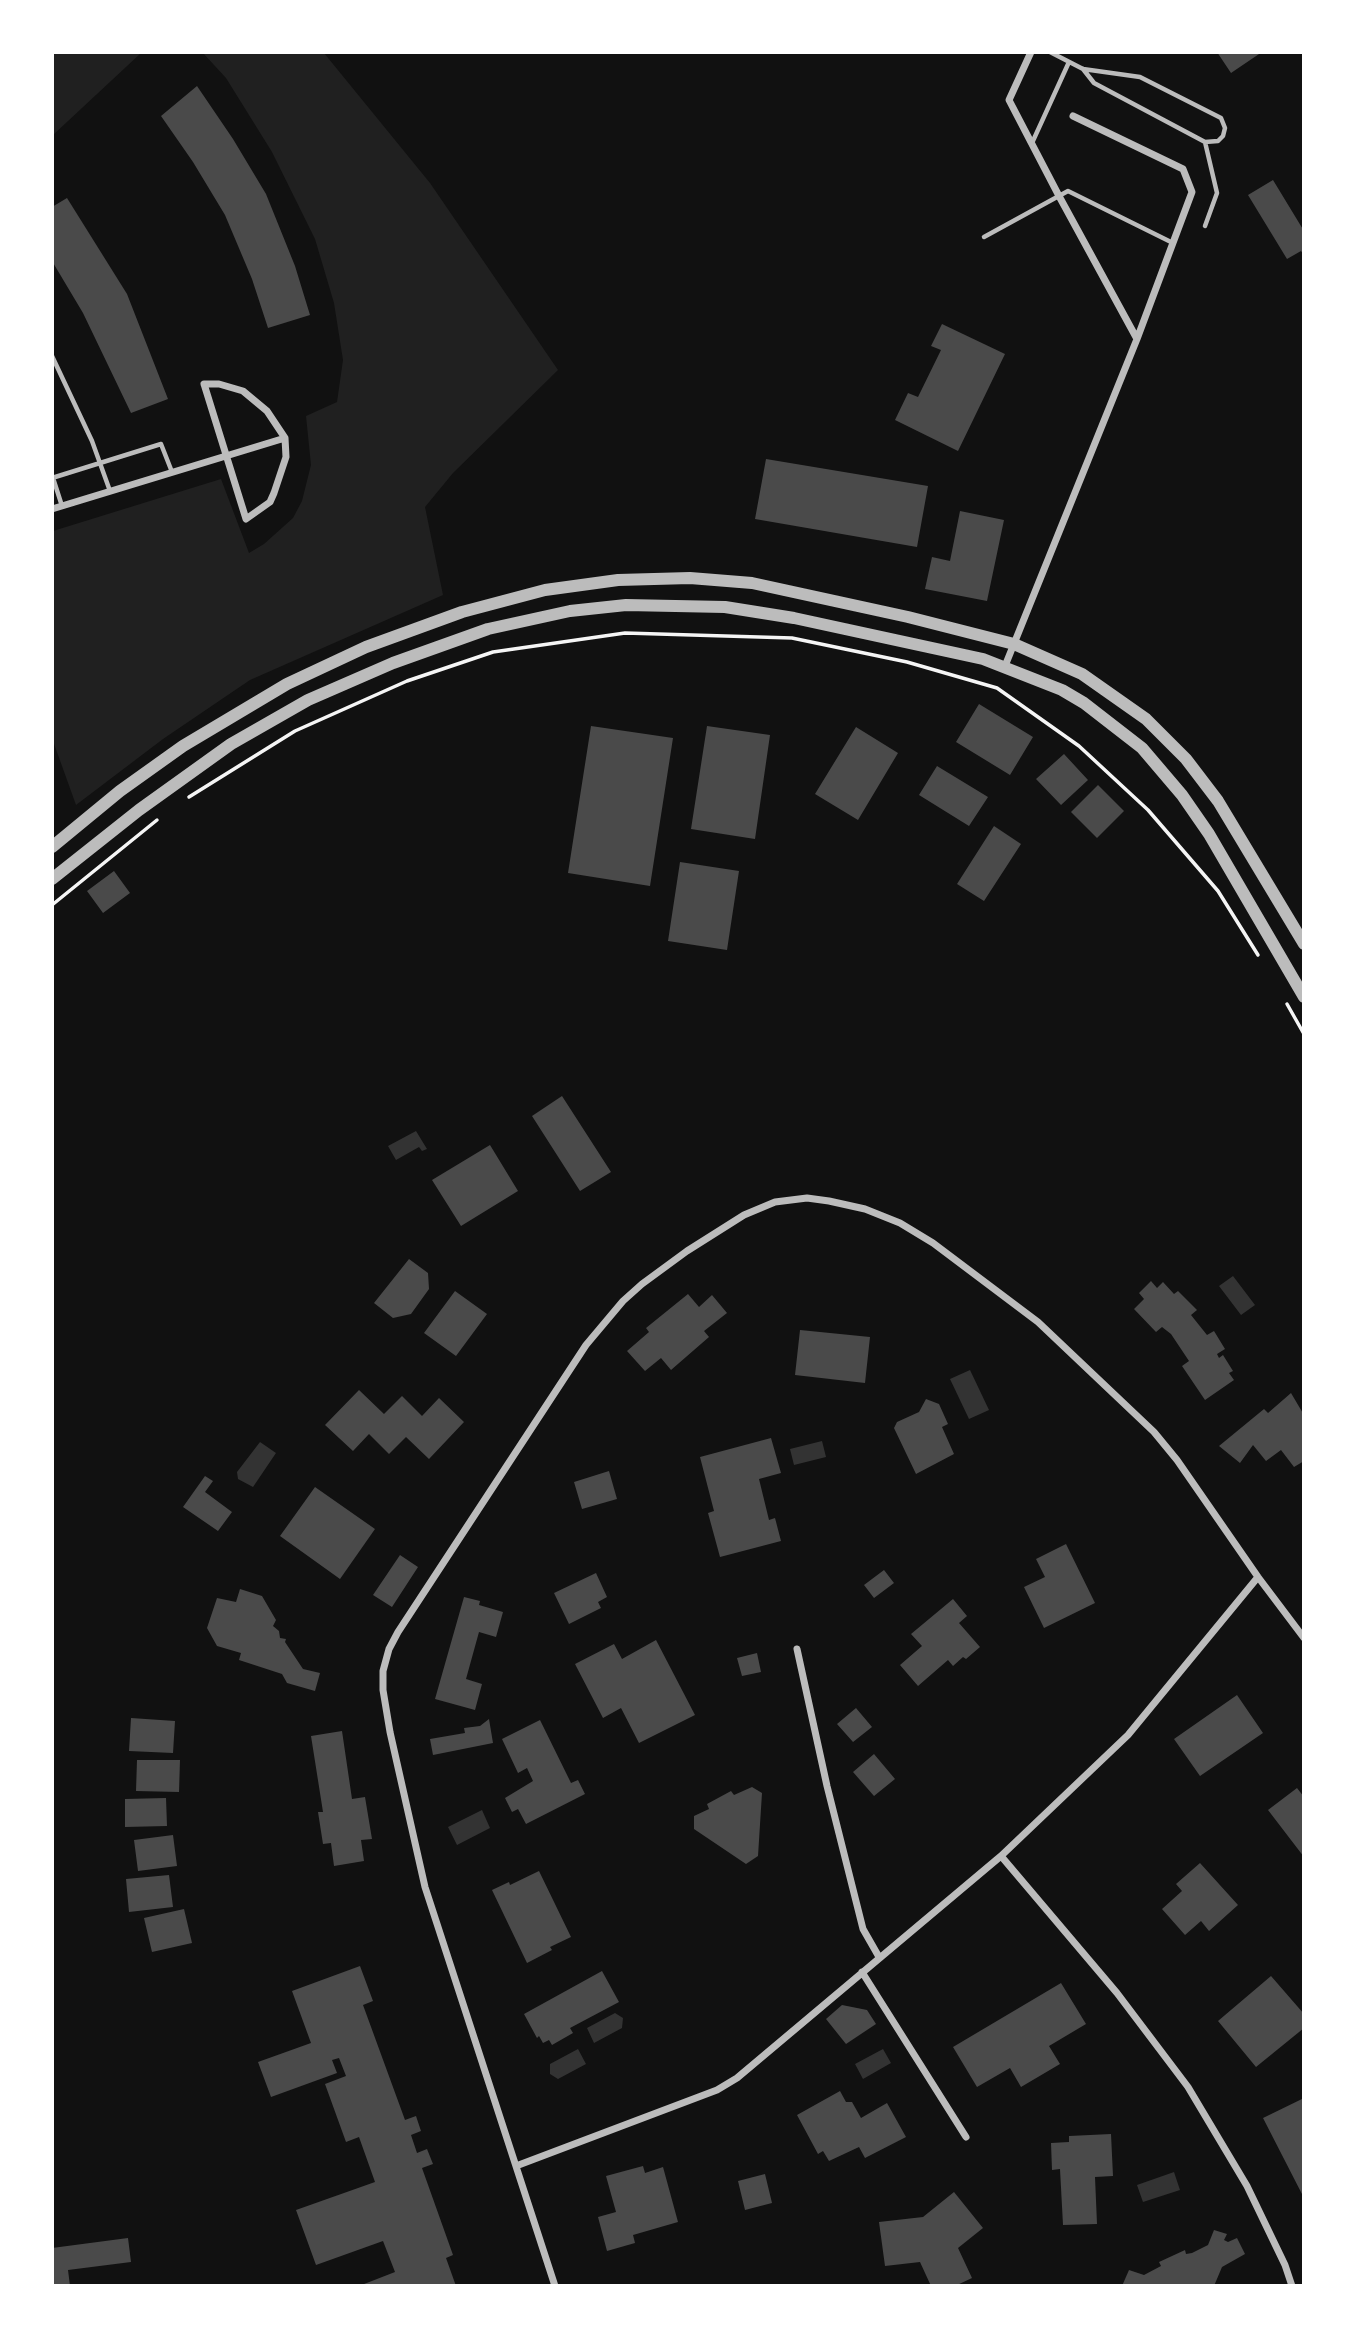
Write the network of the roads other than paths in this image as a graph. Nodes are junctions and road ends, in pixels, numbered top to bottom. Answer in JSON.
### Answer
{"nodes":[{"id":1,"x":1031,"y":52,"type":"edge"},
{"id":2,"x":1050,"y":52,"type":"edge"},
{"id":3,"x":1069,"y":62,"type":"junction"},
{"id":4,"x":1083,"y":69,"type":"junction"},
{"id":5,"x":1073,"y":116,"type":"dead end"},
{"id":6,"x":1205,"y":142,"type":"junction"},
{"id":7,"x":1032,"y":144,"type":"junction"},
{"id":8,"x":1059,"y":196,"type":"junction"},
{"id":9,"x":1205,"y":226,"type":"dead end"},
{"id":10,"x":984,"y":237,"type":"dead end"},
{"id":11,"x":1173,"y":243,"type":"junction"},
{"id":12,"x":1138,"y":339,"type":"junction"},
{"id":13,"x":52,"y":356,"type":"edge"},
{"id":14,"x":285,"y":438,"type":"junction"},
{"id":15,"x":226,"y":456,"type":"junction"},
{"id":16,"x":100,"y":463,"type":"junction"},
{"id":17,"x":173,"y":472,"type":"junction"},
{"id":18,"x":53,"y":478,"type":"edge"},
{"id":19,"x":110,"y":491,"type":"junction"},
{"id":20,"x":62,"y":506,"type":"junction"},
{"id":21,"x":52,"y":509,"type":"edge"},
{"id":22,"x":1014,"y":644,"type":"junction"},
{"id":23,"x":1005,"y":666,"type":"junction"},
{"id":24,"x":52,"y":847,"type":"edge"},
{"id":25,"x":52,"y":879,"type":"edge"},
{"id":26,"x":1304,"y":944,"type":"edge"},
{"id":27,"x":1304,"y":997,"type":"edge"},
{"id":28,"x":1258,"y":1577,"type":"junction"},
{"id":29,"x":1304,"y":1638,"type":"edge"},
{"id":30,"x":797,"y":1649,"type":"dead end"},
{"id":31,"x":1001,"y":1856,"type":"junction"},
{"id":32,"x":879,"y":1957,"type":"junction"},
{"id":33,"x":862,"y":1972,"type":"junction"},
{"id":34,"x":966,"y":2137,"type":"dead end"},
{"id":35,"x":516,"y":2166,"type":"junction"},
{"id":36,"x":555,"y":2286,"type":"edge"},
{"id":37,"x":1292,"y":2286,"type":"edge"}],
"edges":[{"from":1,"to":7,"type":"street"},
{"from":2,"to":3,"type":"lane"},
{"from":3,"to":4,"type":"lane"},
{"from":3,"to":7,"type":"lane"},
{"from":4,"to":6,"type":"lane"},
{"from":4,"to":6,"type":"lane"},
{"from":5,"to":11,"type":"street"},
{"from":6,"to":9,"type":"lane"},
{"from":7,"to":8,"type":"street"},
{"from":8,"to":10,"type":"lane"},
{"from":8,"to":11,"type":"lane"},
{"from":8,"to":12,"type":"street"},
{"from":11,"to":12,"type":"street"},
{"from":12,"to":22,"type":"street"},
{"from":13,"to":16,"type":"lane"},
{"from":14,"to":15,"type":"street"},
{"from":14,"to":15,"type":"street"},
{"from":14,"to":15,"type":"street"},
{"from":15,"to":17,"type":"street"},
{"from":16,"to":17,"type":"lane"},
{"from":16,"to":18,"type":"lane"},
{"from":16,"to":19,"type":"lane"},
{"from":17,"to":19,"type":"street"},
{"from":18,"to":20,"type":"lane"},
{"from":19,"to":20,"type":"street"},
{"from":20,"to":21,"type":"street"},
{"from":22,"to":23,"type":"street"},
{"from":22,"to":24,"type":"street"},
{"from":22,"to":26,"type":"street"},
{"from":23,"to":25,"type":"street"},
{"from":23,"to":27,"type":"street"},
{"from":28,"to":29,"type":"street"},
{"from":28,"to":31,"type":"street"},
{"from":28,"to":35,"type":"street"},
{"from":30,"to":32,"type":"street"},
{"from":31,"to":32,"type":"street"},
{"from":31,"to":37,"type":"street"},
{"from":32,"to":33,"type":"street"},
{"from":33,"to":34,"type":"street"},
{"from":33,"to":35,"type":"street"},
{"from":35,"to":36,"type":"street"}]}
